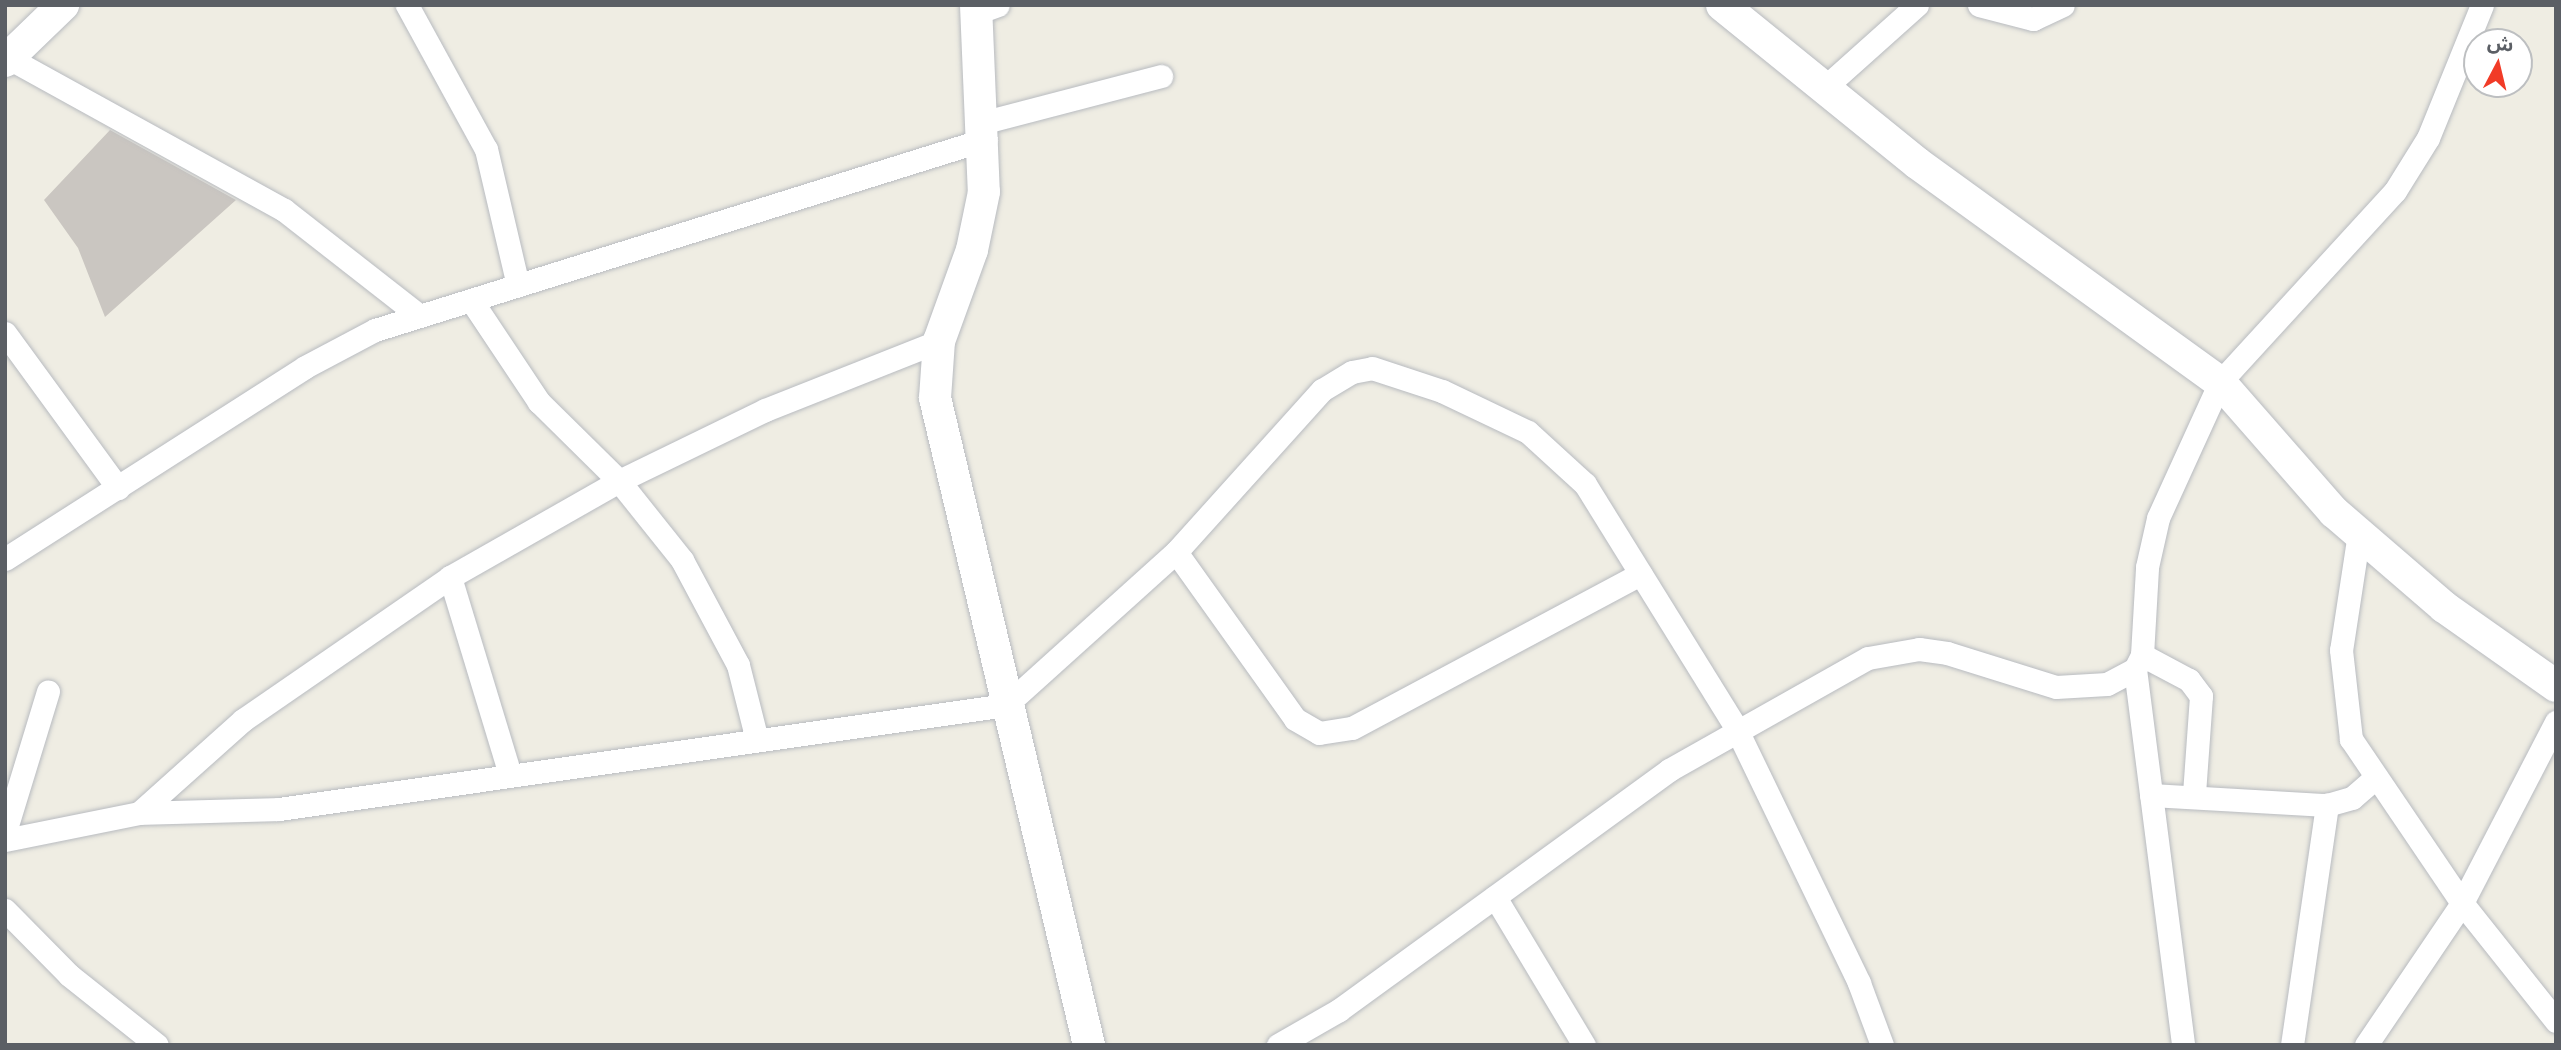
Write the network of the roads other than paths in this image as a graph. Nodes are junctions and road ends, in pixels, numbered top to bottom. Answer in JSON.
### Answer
{"nodes":[{"id":1,"x":63,"y":5,"type":"edge"},
{"id":2,"x":407,"y":5,"type":"edge"},
{"id":3,"x":1722,"y":5,"type":"edge"},
{"id":4,"x":1917,"y":5,"type":"edge"},
{"id":5,"x":1979,"y":5,"type":"edge"},
{"id":6,"x":2063,"y":5,"type":"edge"},
{"id":7,"x":2482,"y":5,"type":"edge"},
{"id":8,"x":983,"y":8,"type":"edge"},
{"id":9,"x":6,"y":58,"type":"edge"},
{"id":10,"x":1161,"y":76,"type":"dead end"},
{"id":11,"x":1823,"y":89,"type":"junction"},
{"id":12,"x":985,"y":130,"type":"junction"},
{"id":13,"x":518,"y":285,"type":"junction"},
{"id":14,"x":471,"y":300,"type":"junction"},
{"id":15,"x":416,"y":313,"type":"junction"},
{"id":16,"x":6,"y":334,"type":"edge"},
{"id":17,"x":939,"y":341,"type":"junction"},
{"id":18,"x":2220,"y":382,"type":"junction"},
{"id":19,"x":620,"y":481,"type":"junction"},
{"id":20,"x":118,"y":488,"type":"junction"},
{"id":21,"x":2359,"y":533,"type":"junction"},
{"id":22,"x":1176,"y":552,"type":"junction"},
{"id":23,"x":5,"y":559,"type":"edge"},
{"id":24,"x":1640,"y":574,"type":"junction"},
{"id":25,"x":450,"y":578,"type":"junction"},
{"id":26,"x":2138,"y":662,"type":"junction"},
{"id":27,"x":2556,"y":686,"type":"edge"},
{"id":28,"x":48,"y":691,"type":"dead end"},
{"id":29,"x":1006,"y":705,"type":"junction"},
{"id":30,"x":2556,"y":722,"type":"edge"},
{"id":31,"x":1736,"y":728,"type":"junction"},
{"id":32,"x":755,"y":736,"type":"junction"},
{"id":33,"x":509,"y":771,"type":"junction"},
{"id":34,"x":2374,"y":779,"type":"junction"},
{"id":35,"x":2194,"y":794,"type":"junction"},
{"id":36,"x":2151,"y":795,"type":"junction"},
{"id":37,"x":2327,"y":804,"type":"junction"},
{"id":38,"x":139,"y":813,"type":"junction"},
{"id":39,"x":5,"y":832,"type":"edge"},
{"id":40,"x":5,"y":840,"type":"edge"},
{"id":41,"x":1495,"y":897,"type":"junction"},
{"id":42,"x":2462,"y":903,"type":"junction"},
{"id":43,"x":5,"y":910,"type":"edge"},
{"id":44,"x":2556,"y":1020,"type":"edge"},
{"id":45,"x":157,"y":1045,"type":"edge"},
{"id":46,"x":1089,"y":1045,"type":"edge"},
{"id":47,"x":1278,"y":1045,"type":"edge"},
{"id":48,"x":1584,"y":1045,"type":"edge"},
{"id":49,"x":1882,"y":1045,"type":"edge"},
{"id":50,"x":2183,"y":1045,"type":"edge"},
{"id":51,"x":2292,"y":1045,"type":"edge"},
{"id":52,"x":2366,"y":1045,"type":"edge"}],
"edges":[{"from":1,"to":9,"type":"street"},
{"from":2,"to":13,"type":"street"},
{"from":3,"to":11,"type":"street"},
{"from":4,"to":11,"type":"street"},
{"from":5,"to":6,"type":"street"},
{"from":7,"to":18,"type":"street"},
{"from":8,"to":12,"type":"street"},
{"from":9,"to":15,"type":"street"},
{"from":10,"to":12,"type":"street"},
{"from":11,"to":18,"type":"street"},
{"from":12,"to":13,"type":"street"},
{"from":12,"to":17,"type":"street"},
{"from":13,"to":14,"type":"street"},
{"from":14,"to":15,"type":"street"},
{"from":14,"to":19,"type":"street"},
{"from":15,"to":20,"type":"street"},
{"from":16,"to":20,"type":"street"},
{"from":17,"to":19,"type":"street"},
{"from":17,"to":29,"type":"street"},
{"from":18,"to":21,"type":"street"},
{"from":18,"to":26,"type":"street"},
{"from":19,"to":25,"type":"street"},
{"from":19,"to":32,"type":"street"},
{"from":20,"to":23,"type":"street"},
{"from":21,"to":27,"type":"street"},
{"from":21,"to":34,"type":"street"},
{"from":22,"to":24,"type":"street"},
{"from":22,"to":24,"type":"street"},
{"from":22,"to":29,"type":"street"},
{"from":24,"to":31,"type":"street"},
{"from":25,"to":33,"type":"street"},
{"from":25,"to":38,"type":"street"},
{"from":26,"to":31,"type":"street"},
{"from":26,"to":35,"type":"street"},
{"from":26,"to":36,"type":"street"},
{"from":28,"to":39,"type":"street"},
{"from":29,"to":32,"type":"street"},
{"from":29,"to":46,"type":"street"},
{"from":30,"to":42,"type":"street"},
{"from":31,"to":41,"type":"street"},
{"from":31,"to":49,"type":"street"},
{"from":32,"to":33,"type":"street"},
{"from":33,"to":38,"type":"street"},
{"from":34,"to":37,"type":"street"},
{"from":34,"to":42,"type":"street"},
{"from":35,"to":36,"type":"street"},
{"from":35,"to":37,"type":"street"},
{"from":36,"to":50,"type":"street"},
{"from":37,"to":51,"type":"street"},
{"from":38,"to":40,"type":"street"},
{"from":41,"to":47,"type":"street"},
{"from":41,"to":48,"type":"street"},
{"from":42,"to":44,"type":"street"},
{"from":42,"to":52,"type":"street"},
{"from":43,"to":45,"type":"street"}]}
